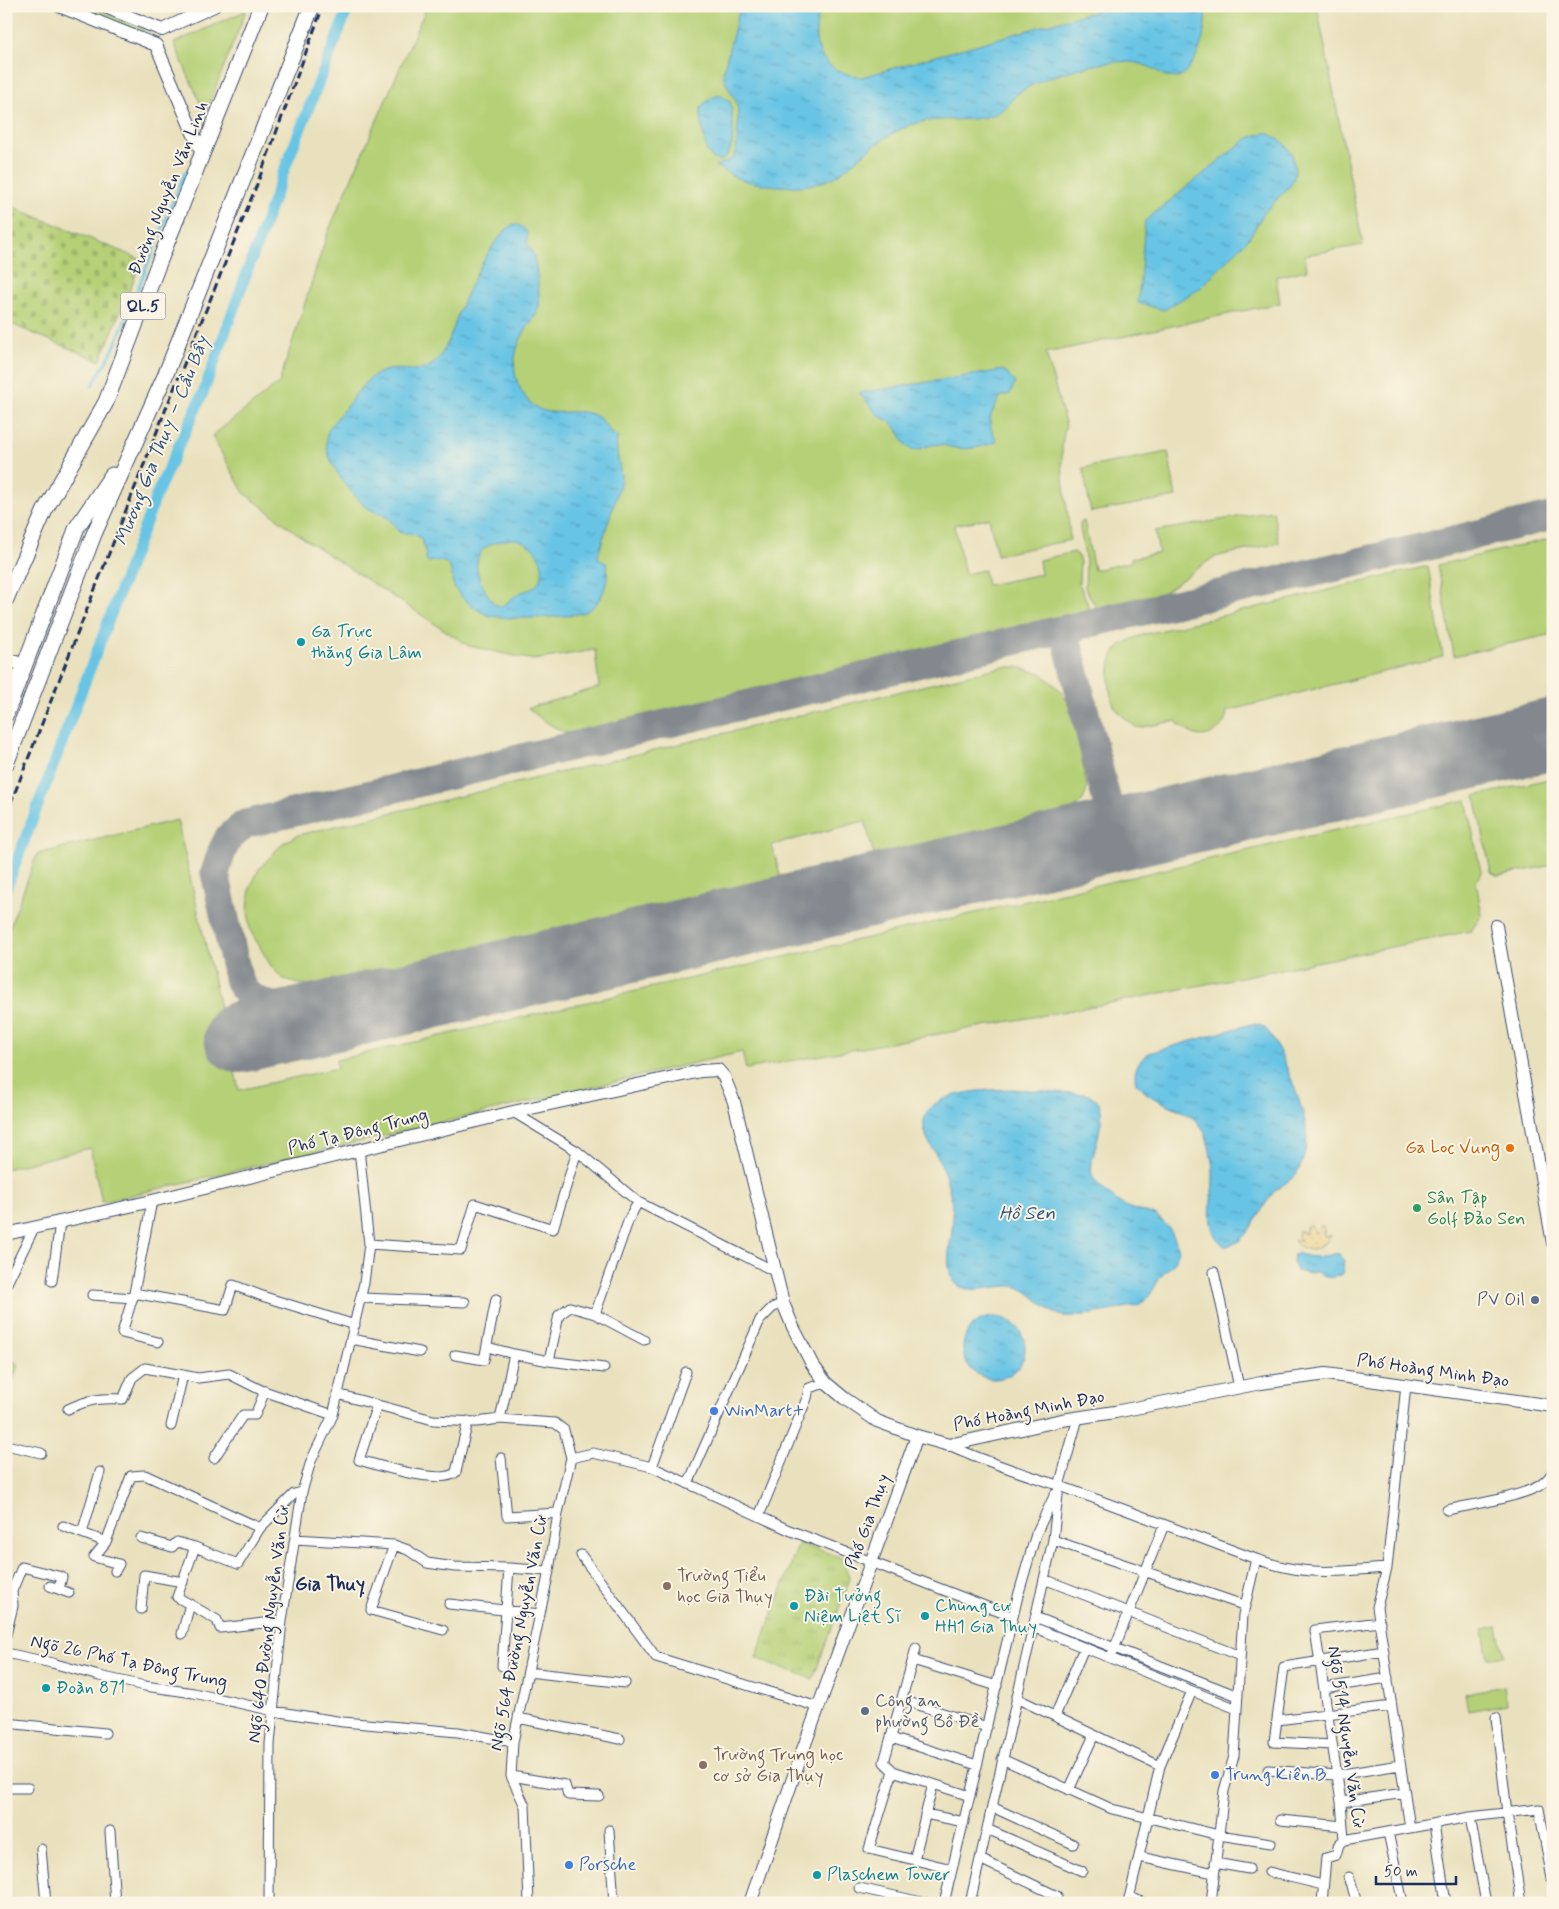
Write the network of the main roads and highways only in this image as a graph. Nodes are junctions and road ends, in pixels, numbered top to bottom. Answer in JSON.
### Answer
{"nodes":[{"id":1,"x":261,"y":6,"type":"edge"},
{"id":2,"x":312,"y":6,"type":"edge"},
{"id":3,"x":136,"y":441,"type":"junction"},
{"id":4,"x":6,"y":597,"type":"edge"},
{"id":5,"x":11,"y":688,"type":"edge"},
{"id":6,"x":6,"y":714,"type":"edge"},
{"id":7,"x":6,"y":764,"type":"edge"}],
"edges":[{"from":1,"to":4,"type":"highway","name":"Đường Nguyễn Văn Linh","number":"QL.5"},
{"from":2,"to":3,"type":"highway","number":"QL.5"},
{"from":3,"to":5,"type":"highway","number":"QL.5"},
{"from":3,"to":7,"type":"highway","number":"QL.5"},
{"from":5,"to":6,"type":"highway","number":"QL.5"}]}
